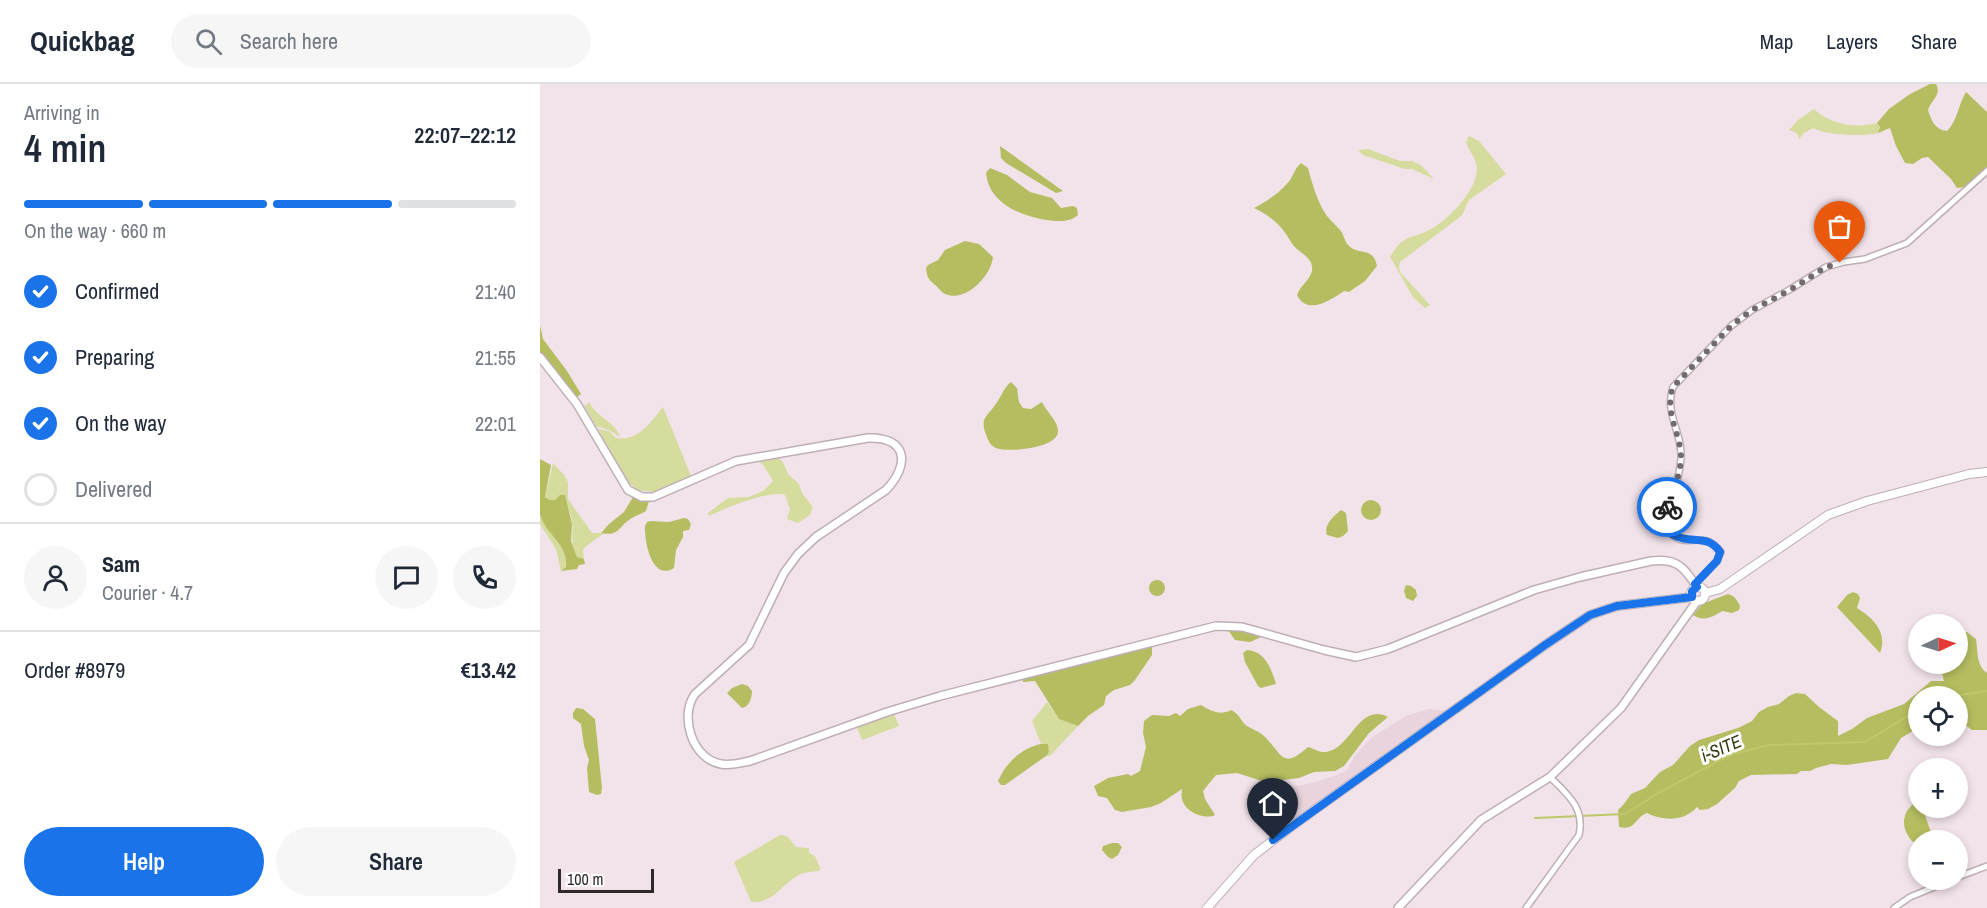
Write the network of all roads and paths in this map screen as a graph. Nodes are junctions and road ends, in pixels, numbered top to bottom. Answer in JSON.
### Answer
{"nodes":[{"id":1,"x":1987,"y":171,"type":"edge"},
{"id":2,"x":540,"y":357,"type":"edge"},
{"id":3,"x":1987,"y":472,"type":"edge"},
{"id":4,"x":1696,"y":586,"type":"junction"},
{"id":5,"x":1705,"y":593,"type":"junction"},
{"id":6,"x":1695,"y":599,"type":"junction"},
{"id":7,"x":1550,"y":777,"type":"junction"},
{"id":8,"x":1987,"y":867,"type":"edge"},
{"id":9,"x":1968,"y":874,"type":"edge"},
{"id":10,"x":1927,"y":890,"type":"edge"},
{"id":11,"x":1207,"y":908,"type":"edge"},
{"id":12,"x":1398,"y":908,"type":"edge"},
{"id":13,"x":1526,"y":908,"type":"edge"},
{"id":14,"x":1894,"y":908,"type":"edge"}],
"edges":[{"from":1,"to":4,"type":"street"},
{"from":2,"to":4,"type":"street"},
{"from":3,"to":5,"type":"main road"},
{"from":4,"to":5,"type":"main road"},
{"from":4,"to":6,"type":"main road"},
{"from":5,"to":6,"type":"main road"},
{"from":6,"to":7,"type":"street"},
{"from":6,"to":11,"type":"main road"},
{"from":7,"to":12,"type":"street"},
{"from":7,"to":13,"type":"street"},
{"from":8,"to":9,"type":"street"},
{"from":10,"to":14,"type":"street"}]}
